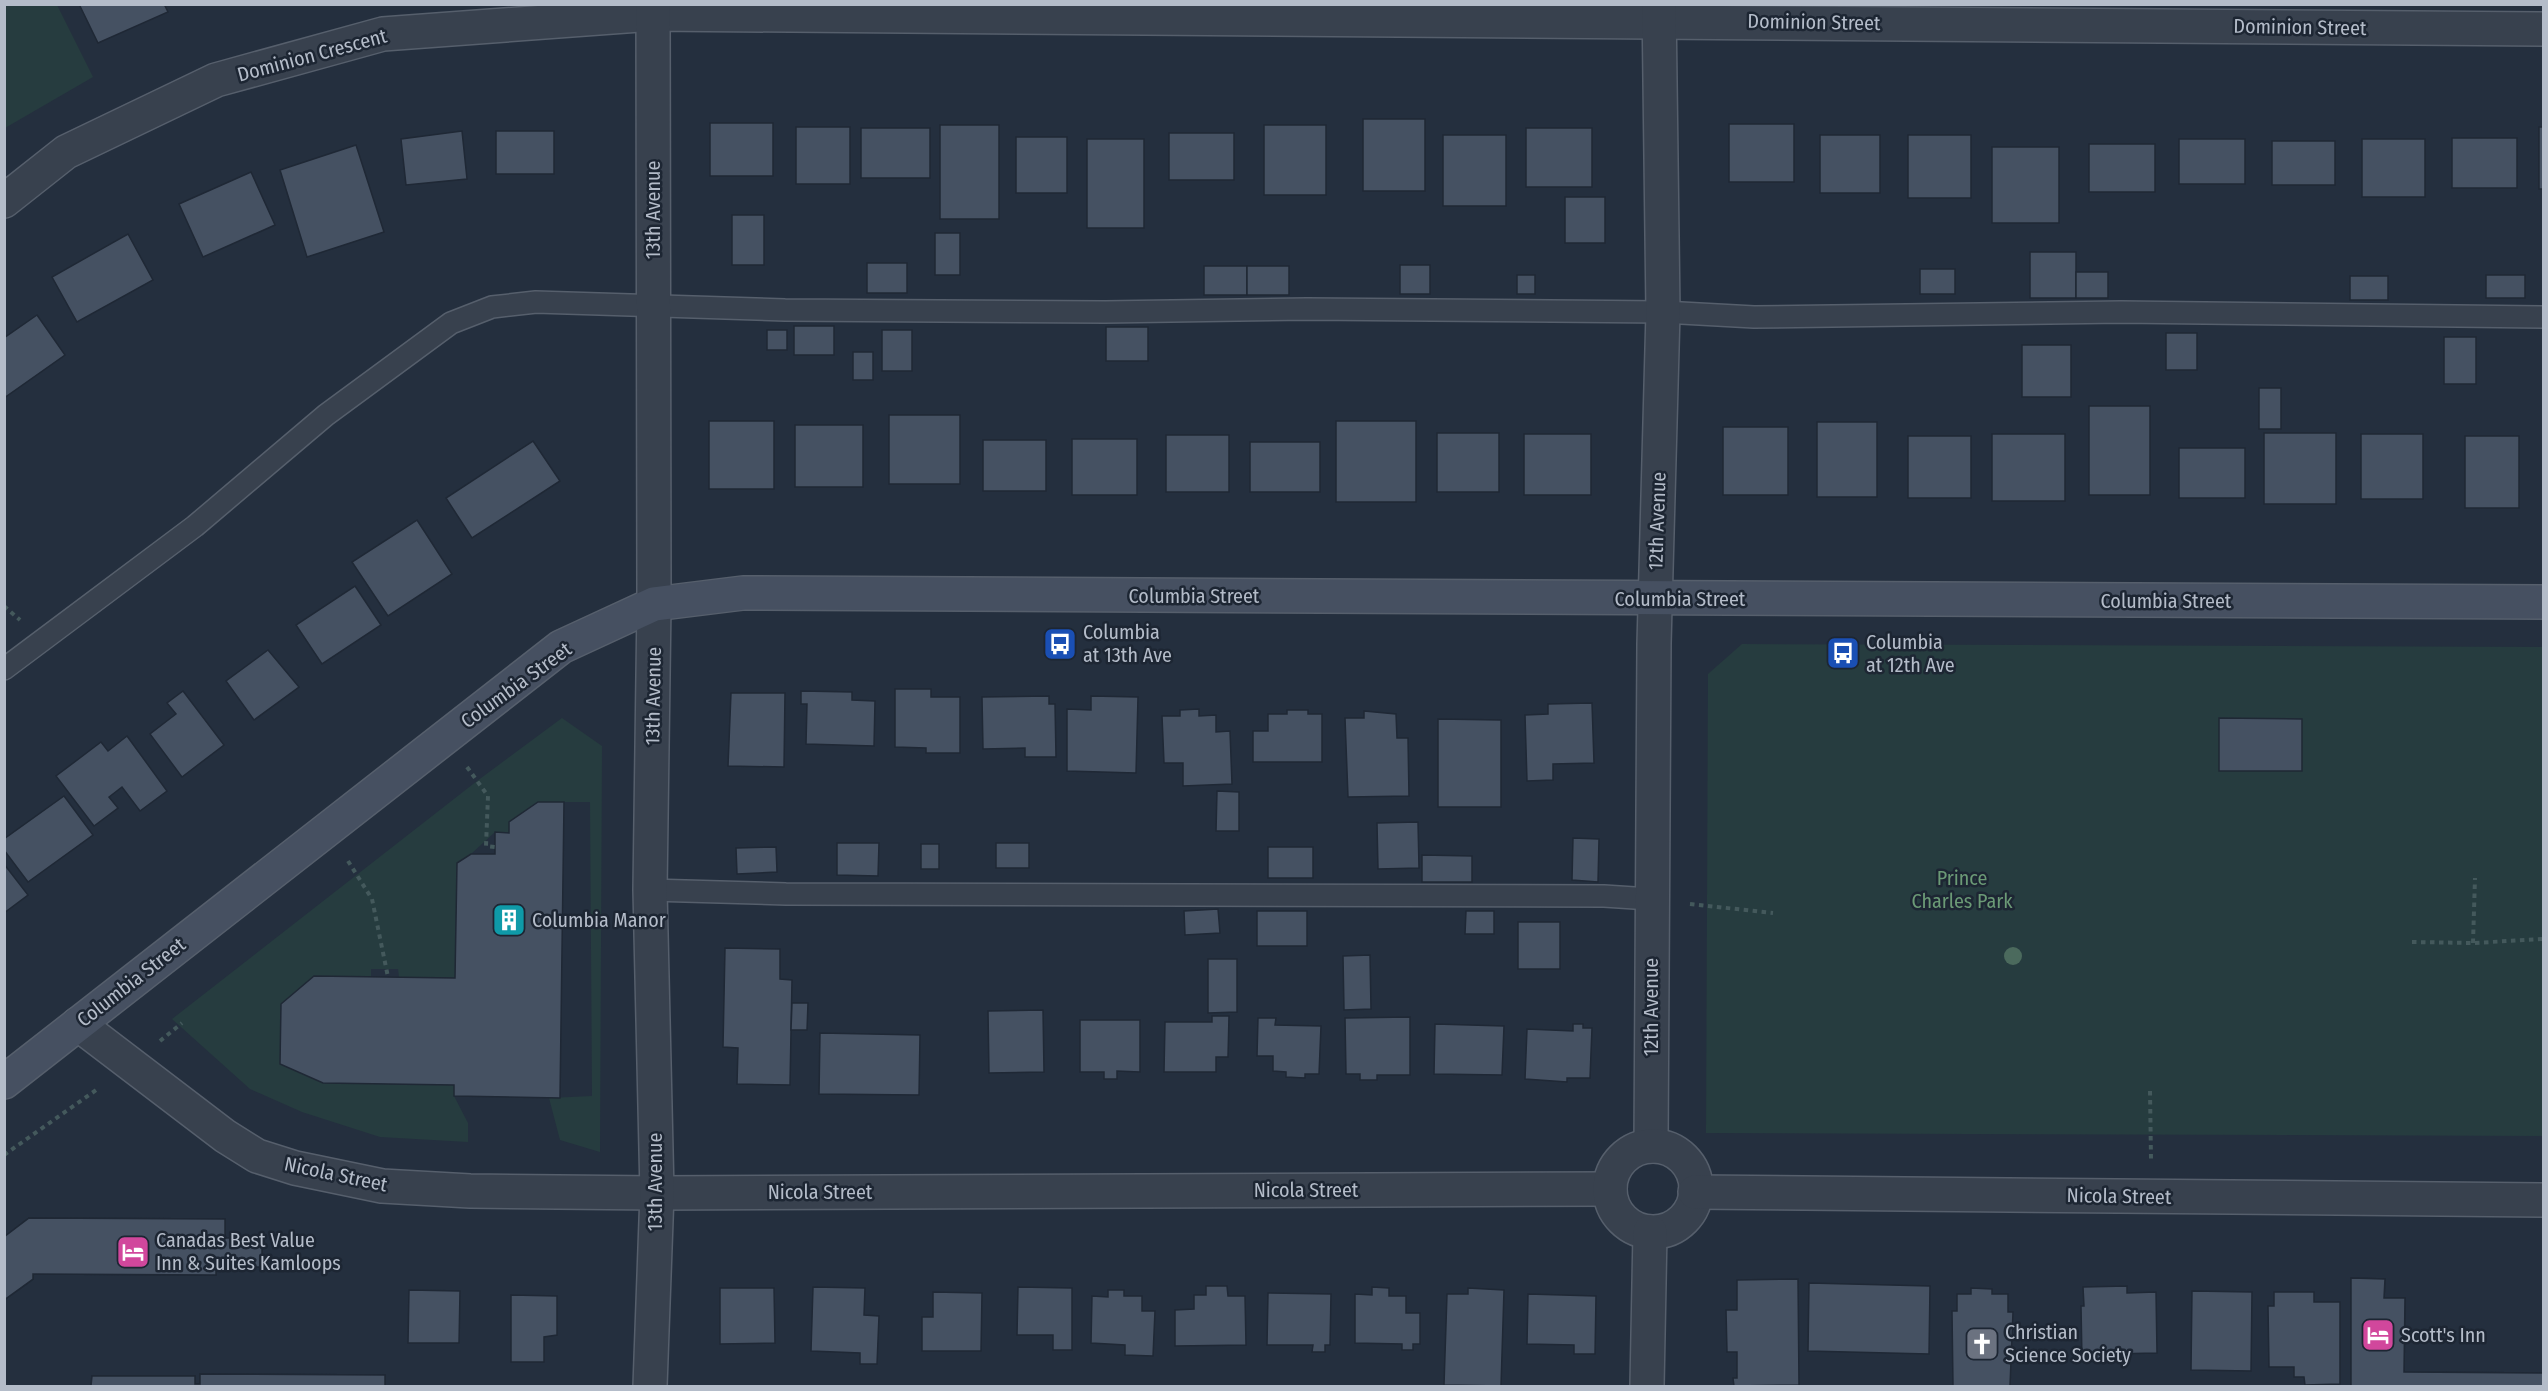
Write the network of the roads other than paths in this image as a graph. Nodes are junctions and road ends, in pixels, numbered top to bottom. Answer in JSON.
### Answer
{"nodes":[{"id":1,"x":653,"y":9,"type":"edge"},
{"id":2,"x":1659,"y":12,"type":"edge"},
{"id":3,"x":2544,"y":29,"type":"edge"},
{"id":4,"x":4,"y":201,"type":"edge"},
{"id":5,"x":653,"y":304,"type":"junction"},
{"id":6,"x":1663,"y":312,"type":"junction"},
{"id":7,"x":2544,"y":317,"type":"edge"},
{"id":8,"x":1655,"y":598,"type":"junction"},
{"id":9,"x":2544,"y":603,"type":"edge"},
{"id":10,"x":654,"y":604,"type":"junction"},
{"id":11,"x":4,"y":669,"type":"edge"},
{"id":12,"x":650,"y":890,"type":"junction"},
{"id":13,"x":1650,"y":899,"type":"junction"},
{"id":14,"x":78,"y":1024,"type":"junction"},
{"id":15,"x":4,"y":1082,"type":"edge"},
{"id":16,"x":1651,"y":1146,"type":"junction"},
{"id":17,"x":1610,"y":1189,"type":"junction"},
{"id":18,"x":1695,"y":1192,"type":"junction"},
{"id":19,"x":657,"y":1193,"type":"junction"},
{"id":20,"x":2544,"y":1200,"type":"edge"},
{"id":21,"x":1650,"y":1232,"type":"junction"},
{"id":22,"x":650,"y":1386,"type":"edge"},
{"id":23,"x":1647,"y":1386,"type":"edge"}],
"edges":[{"from":1,"to":2,"type":"street","name":"Dominion Street"},
{"from":1,"to":4,"type":"street","name":"Dominion Crescent"},
{"from":1,"to":5,"type":"street","name":"13th Avenue"},
{"from":2,"to":3,"type":"street","name":"Dominion Street"},
{"from":2,"to":6,"type":"street","name":"12th Avenue"},
{"from":5,"to":6,"type":"lane"},
{"from":5,"to":10,"type":"street","name":"13th Avenue"},
{"from":5,"to":11,"type":"lane"},
{"from":6,"to":7,"type":"lane"},
{"from":6,"to":8,"type":"street","name":"12th Avenue"},
{"from":8,"to":9,"type":"main road","name":"Columbia Street"},
{"from":8,"to":10,"type":"main road","name":"Columbia Street"},
{"from":8,"to":13,"type":"street","name":"12th Avenue"},
{"from":10,"to":12,"type":"street","name":"13th Avenue"},
{"from":10,"to":14,"type":"main road","name":"Columbia Street"},
{"from":12,"to":13,"type":"lane"},
{"from":12,"to":19,"type":"street","name":"13th Avenue"},
{"from":13,"to":16,"type":"street","name":"12th Avenue"},
{"from":14,"to":15,"type":"main road","name":"Columbia Street"},
{"from":14,"to":19,"type":"street","name":"Nicola Street"},
{"from":16,"to":17,"type":"street"},
{"from":16,"to":18,"type":"street"},
{"from":17,"to":19,"type":"street","name":"Nicola Street"},
{"from":17,"to":21,"type":"street"},
{"from":18,"to":20,"type":"street","name":"Nicola Street"},
{"from":18,"to":21,"type":"street"},
{"from":19,"to":22,"type":"street","name":"13th Avenue"},
{"from":21,"to":23,"type":"street"}]}
